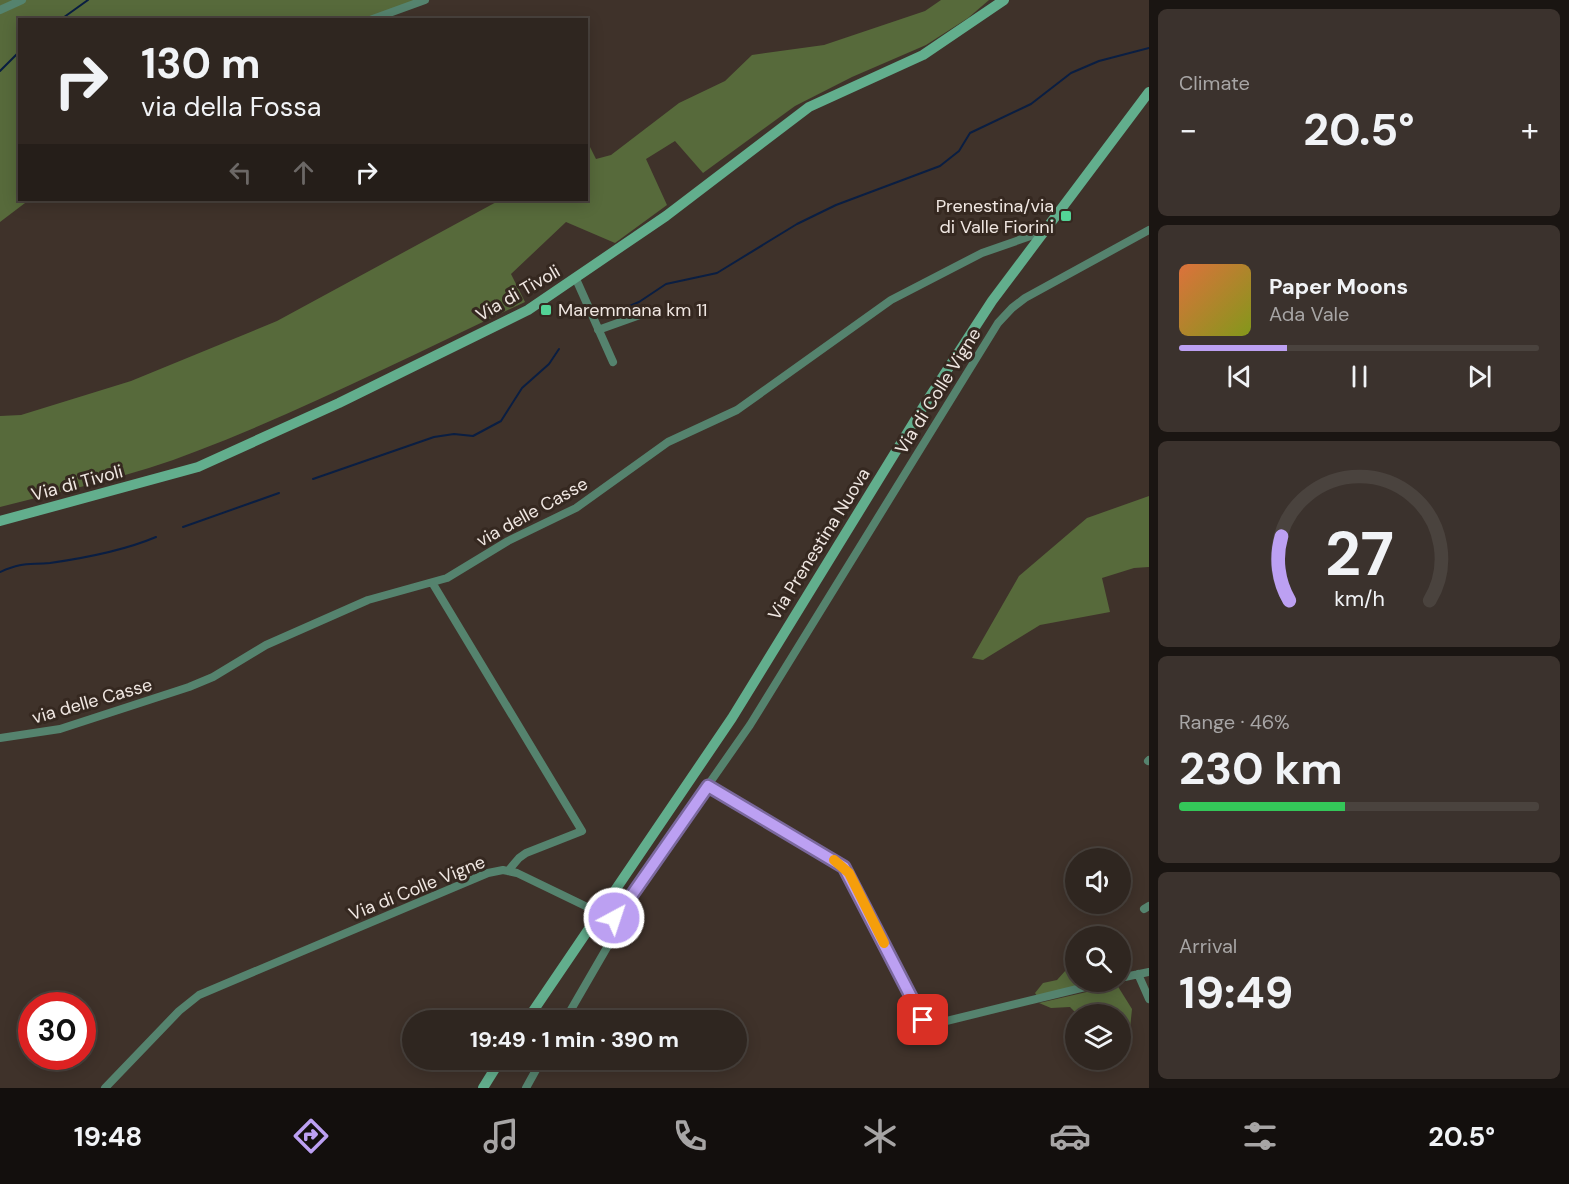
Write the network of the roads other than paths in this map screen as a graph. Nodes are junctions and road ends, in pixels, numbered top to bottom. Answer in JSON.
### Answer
{"nodes":[{"id":1,"x":22,"y":0,"type":"edge"},
{"id":2,"x":425,"y":0,"type":"edge"},
{"id":3,"x":1004,"y":0,"type":"edge"},
{"id":4,"x":0,"y":10,"type":"edge"},
{"id":5,"x":376,"y":18,"type":"edge"},
{"id":6,"x":1149,"y":93,"type":"edge"},
{"id":7,"x":1149,"y":230,"type":"edge"},
{"id":8,"x":1041,"y":232,"type":"junction"},
{"id":9,"x":576,"y":279,"type":"junction"},
{"id":10,"x":640,"y":315,"type":"dead end"},
{"id":11,"x":598,"y":330,"type":"junction"},
{"id":12,"x":613,"y":362,"type":"dead end"},
{"id":13,"x":0,"y":521,"type":"edge"},
{"id":14,"x":433,"y":584,"type":"junction"},
{"id":15,"x":0,"y":738,"type":"edge"},
{"id":16,"x":708,"y":786,"type":"junction"},
{"id":17,"x":508,"y":871,"type":"junction"},
{"id":18,"x":600,"y":912,"type":"junction"},
{"id":19,"x":609,"y":945,"type":"dead end"},
{"id":20,"x":1149,"y":972,"type":"edge"},
{"id":21,"x":1138,"y":974,"type":"junction"},
{"id":22,"x":1131,"y":976,"type":"edge"},
{"id":23,"x":1065,"y":992,"type":"edge"},
{"id":24,"x":1149,"y":999,"type":"edge"},
{"id":25,"x":534,"y":1010,"type":"edge"},
{"id":26,"x":571,"y":1010,"type":"edge"},
{"id":27,"x":494,"y":1070,"type":"edge"},
{"id":28,"x":536,"y":1070,"type":"edge"},
{"id":29,"x":105,"y":1088,"type":"edge"},
{"id":30,"x":483,"y":1088,"type":"edge"},
{"id":31,"x":526,"y":1088,"type":"edge"}],
"edges":[{"from":1,"to":4,"type":"street"},
{"from":2,"to":5,"type":"street"},
{"from":3,"to":9,"type":"main road","name":"Via di Tivoli"},
{"from":6,"to":8,"type":"main road","name":"Via Prenestina Nuova"},
{"from":7,"to":16,"type":"street","name":"Via di Colle Vigne"},
{"from":8,"to":14,"type":"street","name":"via delle Casse"},
{"from":8,"to":18,"type":"main road","name":"Via Prenestina Nuova"},
{"from":9,"to":11,"type":"street"},
{"from":9,"to":13,"type":"main road","name":"Via di Tivoli"},
{"from":10,"to":11,"type":"street"},
{"from":11,"to":12,"type":"street"},
{"from":14,"to":15,"type":"street","name":"via delle Casse"},
{"from":14,"to":17,"type":"street"},
{"from":16,"to":18,"type":"street","name":"Via di Colle Vigne"},
{"from":16,"to":23,"type":"street"},
{"from":17,"to":18,"type":"street","name":"Via di Colle Vigne"},
{"from":17,"to":29,"type":"street","name":"Via di Colle Vigne"},
{"from":18,"to":25,"type":"main road","name":"Via Prenestina Nuova"},
{"from":19,"to":26,"type":"street"},
{"from":20,"to":21,"type":"street"},
{"from":21,"to":22,"type":"street"},
{"from":21,"to":24,"type":"street"},
{"from":27,"to":30,"type":"main road"},
{"from":28,"to":31,"type":"street"}]}
